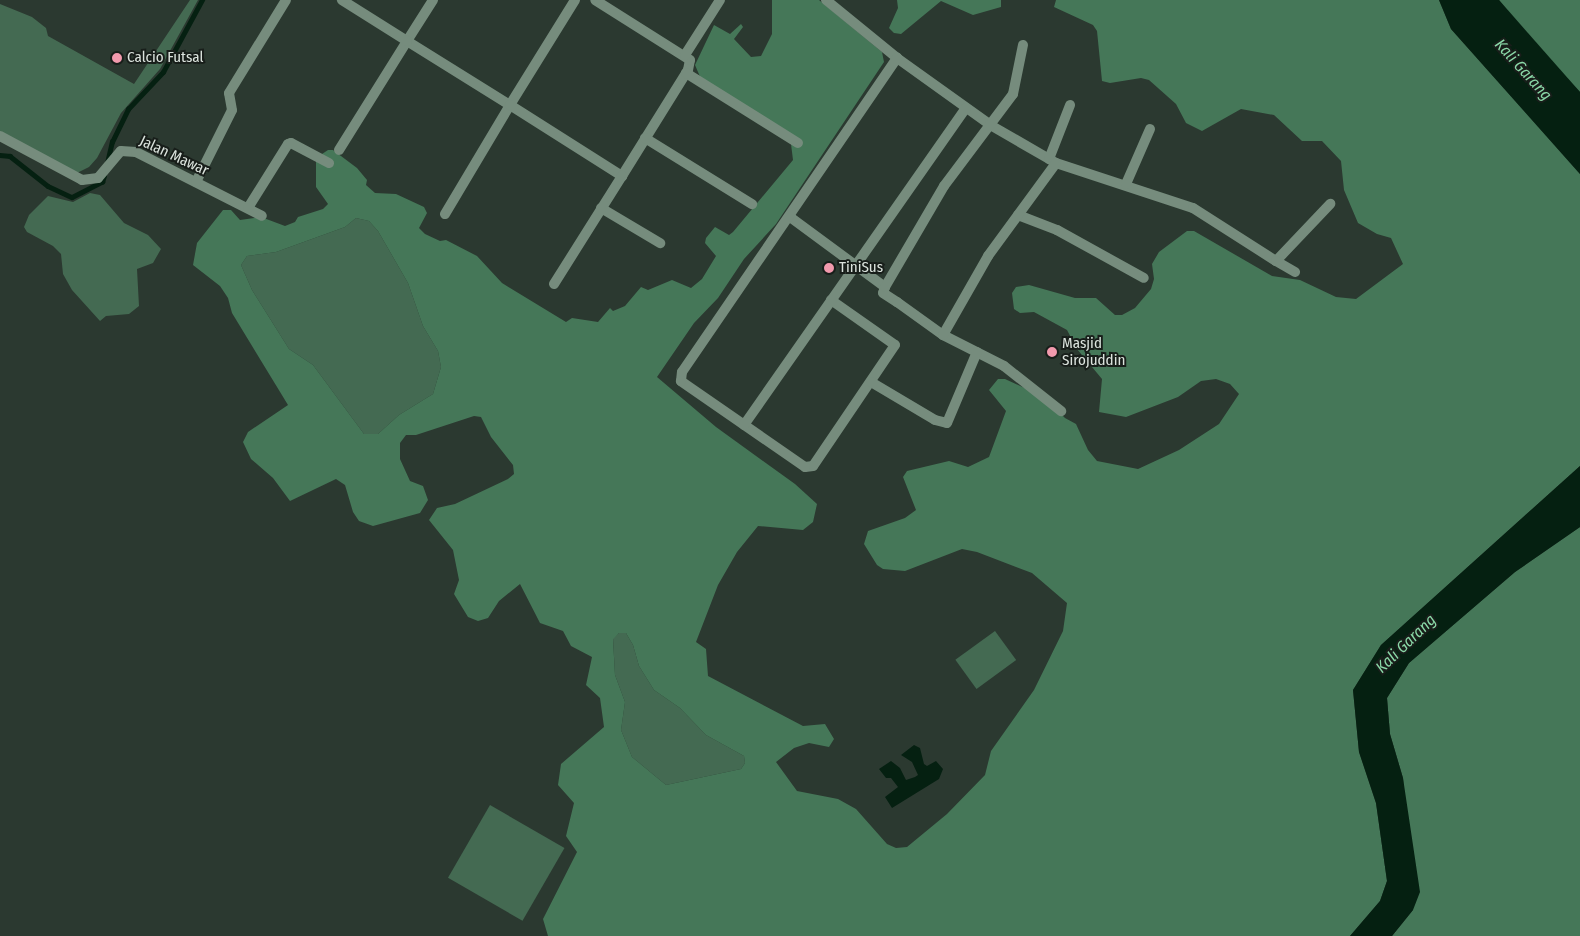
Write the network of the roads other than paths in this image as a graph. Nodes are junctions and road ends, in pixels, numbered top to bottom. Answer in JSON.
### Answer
{"nodes":[{"id":1,"x":286,"y":0,"type":"edge"},
{"id":2,"x":342,"y":0,"type":"edge"},
{"id":3,"x":433,"y":0,"type":"edge"},
{"id":4,"x":574,"y":0,"type":"edge"},
{"id":5,"x":595,"y":0,"type":"edge"},
{"id":6,"x":720,"y":0,"type":"edge"},
{"id":7,"x":826,"y":0,"type":"edge"},
{"id":8,"x":407,"y":41,"type":"junction"},
{"id":9,"x":1023,"y":46,"type":"dead end"},
{"id":10,"x":685,"y":55,"type":"junction"},
{"id":11,"x":897,"y":58,"type":"junction"},
{"id":12,"x":686,"y":74,"type":"junction"},
{"id":13,"x":510,"y":105,"type":"junction"},
{"id":14,"x":1070,"y":105,"type":"dead end"},
{"id":15,"x":966,"y":108,"type":"junction"},
{"id":16,"x":992,"y":126,"type":"junction"},
{"id":17,"x":1150,"y":130,"type":"dead end"},
{"id":18,"x":0,"y":136,"type":"edge"},
{"id":19,"x":645,"y":138,"type":"junction"},
{"id":20,"x":798,"y":143,"type":"dead end"},
{"id":21,"x":339,"y":150,"type":"dead end"},
{"id":22,"x":1052,"y":161,"type":"junction"},
{"id":23,"x":329,"y":163,"type":"dead end"},
{"id":24,"x":622,"y":176,"type":"junction"},
{"id":25,"x":196,"y":182,"type":"junction"},
{"id":26,"x":1126,"y":184,"type":"junction"},
{"id":27,"x":752,"y":204,"type":"dead end"},
{"id":28,"x":1330,"y":204,"type":"dead end"},
{"id":29,"x":248,"y":208,"type":"junction"},
{"id":30,"x":601,"y":208,"type":"junction"},
{"id":31,"x":445,"y":214,"type":"dead end"},
{"id":32,"x":1018,"y":215,"type":"junction"},
{"id":33,"x":262,"y":216,"type":"dead end"},
{"id":34,"x":790,"y":217,"type":"junction"},
{"id":35,"x":660,"y":243,"type":"dead end"},
{"id":36,"x":1276,"y":261,"type":"junction"},
{"id":37,"x":856,"y":265,"type":"junction"},
{"id":38,"x":1295,"y":272,"type":"dead end"},
{"id":39,"x":1144,"y":278,"type":"dead end"},
{"id":40,"x":554,"y":284,"type":"dead end"},
{"id":41,"x":885,"y":287,"type":"junction"},
{"id":42,"x":831,"y":300,"type":"junction"},
{"id":43,"x":943,"y":335,"type":"junction"},
{"id":44,"x":977,"y":352,"type":"junction"},
{"id":45,"x":871,"y":382,"type":"junction"},
{"id":46,"x":1061,"y":411,"type":"dead end"},
{"id":47,"x":744,"y":425,"type":"junction"}],
"edges":[{"from":1,"to":25,"type":"street"},
{"from":2,"to":8,"type":"street"},
{"from":3,"to":8,"type":"street"},
{"from":4,"to":13,"type":"street"},
{"from":5,"to":10,"type":"street"},
{"from":6,"to":10,"type":"street"},
{"from":7,"to":11,"type":"street"},
{"from":8,"to":13,"type":"street"},
{"from":8,"to":21,"type":"street"},
{"from":9,"to":16,"type":"street"},
{"from":10,"to":12,"type":"street"},
{"from":11,"to":15,"type":"street"},
{"from":11,"to":34,"type":"street"},
{"from":12,"to":19,"type":"street"},
{"from":12,"to":20,"type":"street"},
{"from":13,"to":24,"type":"street"},
{"from":13,"to":31,"type":"street"},
{"from":14,"to":22,"type":"street"},
{"from":15,"to":16,"type":"street"},
{"from":15,"to":37,"type":"street"},
{"from":16,"to":22,"type":"street"},
{"from":16,"to":41,"type":"street"},
{"from":17,"to":26,"type":"street"},
{"from":18,"to":25,"type":"street","name":"Jalan Mawar"},
{"from":19,"to":24,"type":"street"},
{"from":19,"to":27,"type":"street"},
{"from":22,"to":26,"type":"street"},
{"from":22,"to":32,"type":"street"},
{"from":23,"to":29,"type":"street"},
{"from":24,"to":30,"type":"street"},
{"from":25,"to":29,"type":"street","name":"Jalan Mawar"},
{"from":26,"to":36,"type":"street"},
{"from":28,"to":36,"type":"street"},
{"from":29,"to":33,"type":"street","name":"Jalan Mawar"},
{"from":30,"to":35,"type":"street"},
{"from":30,"to":40,"type":"street"},
{"from":32,"to":39,"type":"street"},
{"from":32,"to":43,"type":"street"},
{"from":34,"to":37,"type":"street"},
{"from":34,"to":47,"type":"street"},
{"from":36,"to":38,"type":"street"},
{"from":37,"to":41,"type":"street"},
{"from":37,"to":42,"type":"street"},
{"from":41,"to":43,"type":"street"},
{"from":42,"to":45,"type":"street"},
{"from":42,"to":47,"type":"street"},
{"from":43,"to":44,"type":"street"},
{"from":44,"to":45,"type":"street"},
{"from":44,"to":46,"type":"street"},
{"from":45,"to":47,"type":"street"}]}
